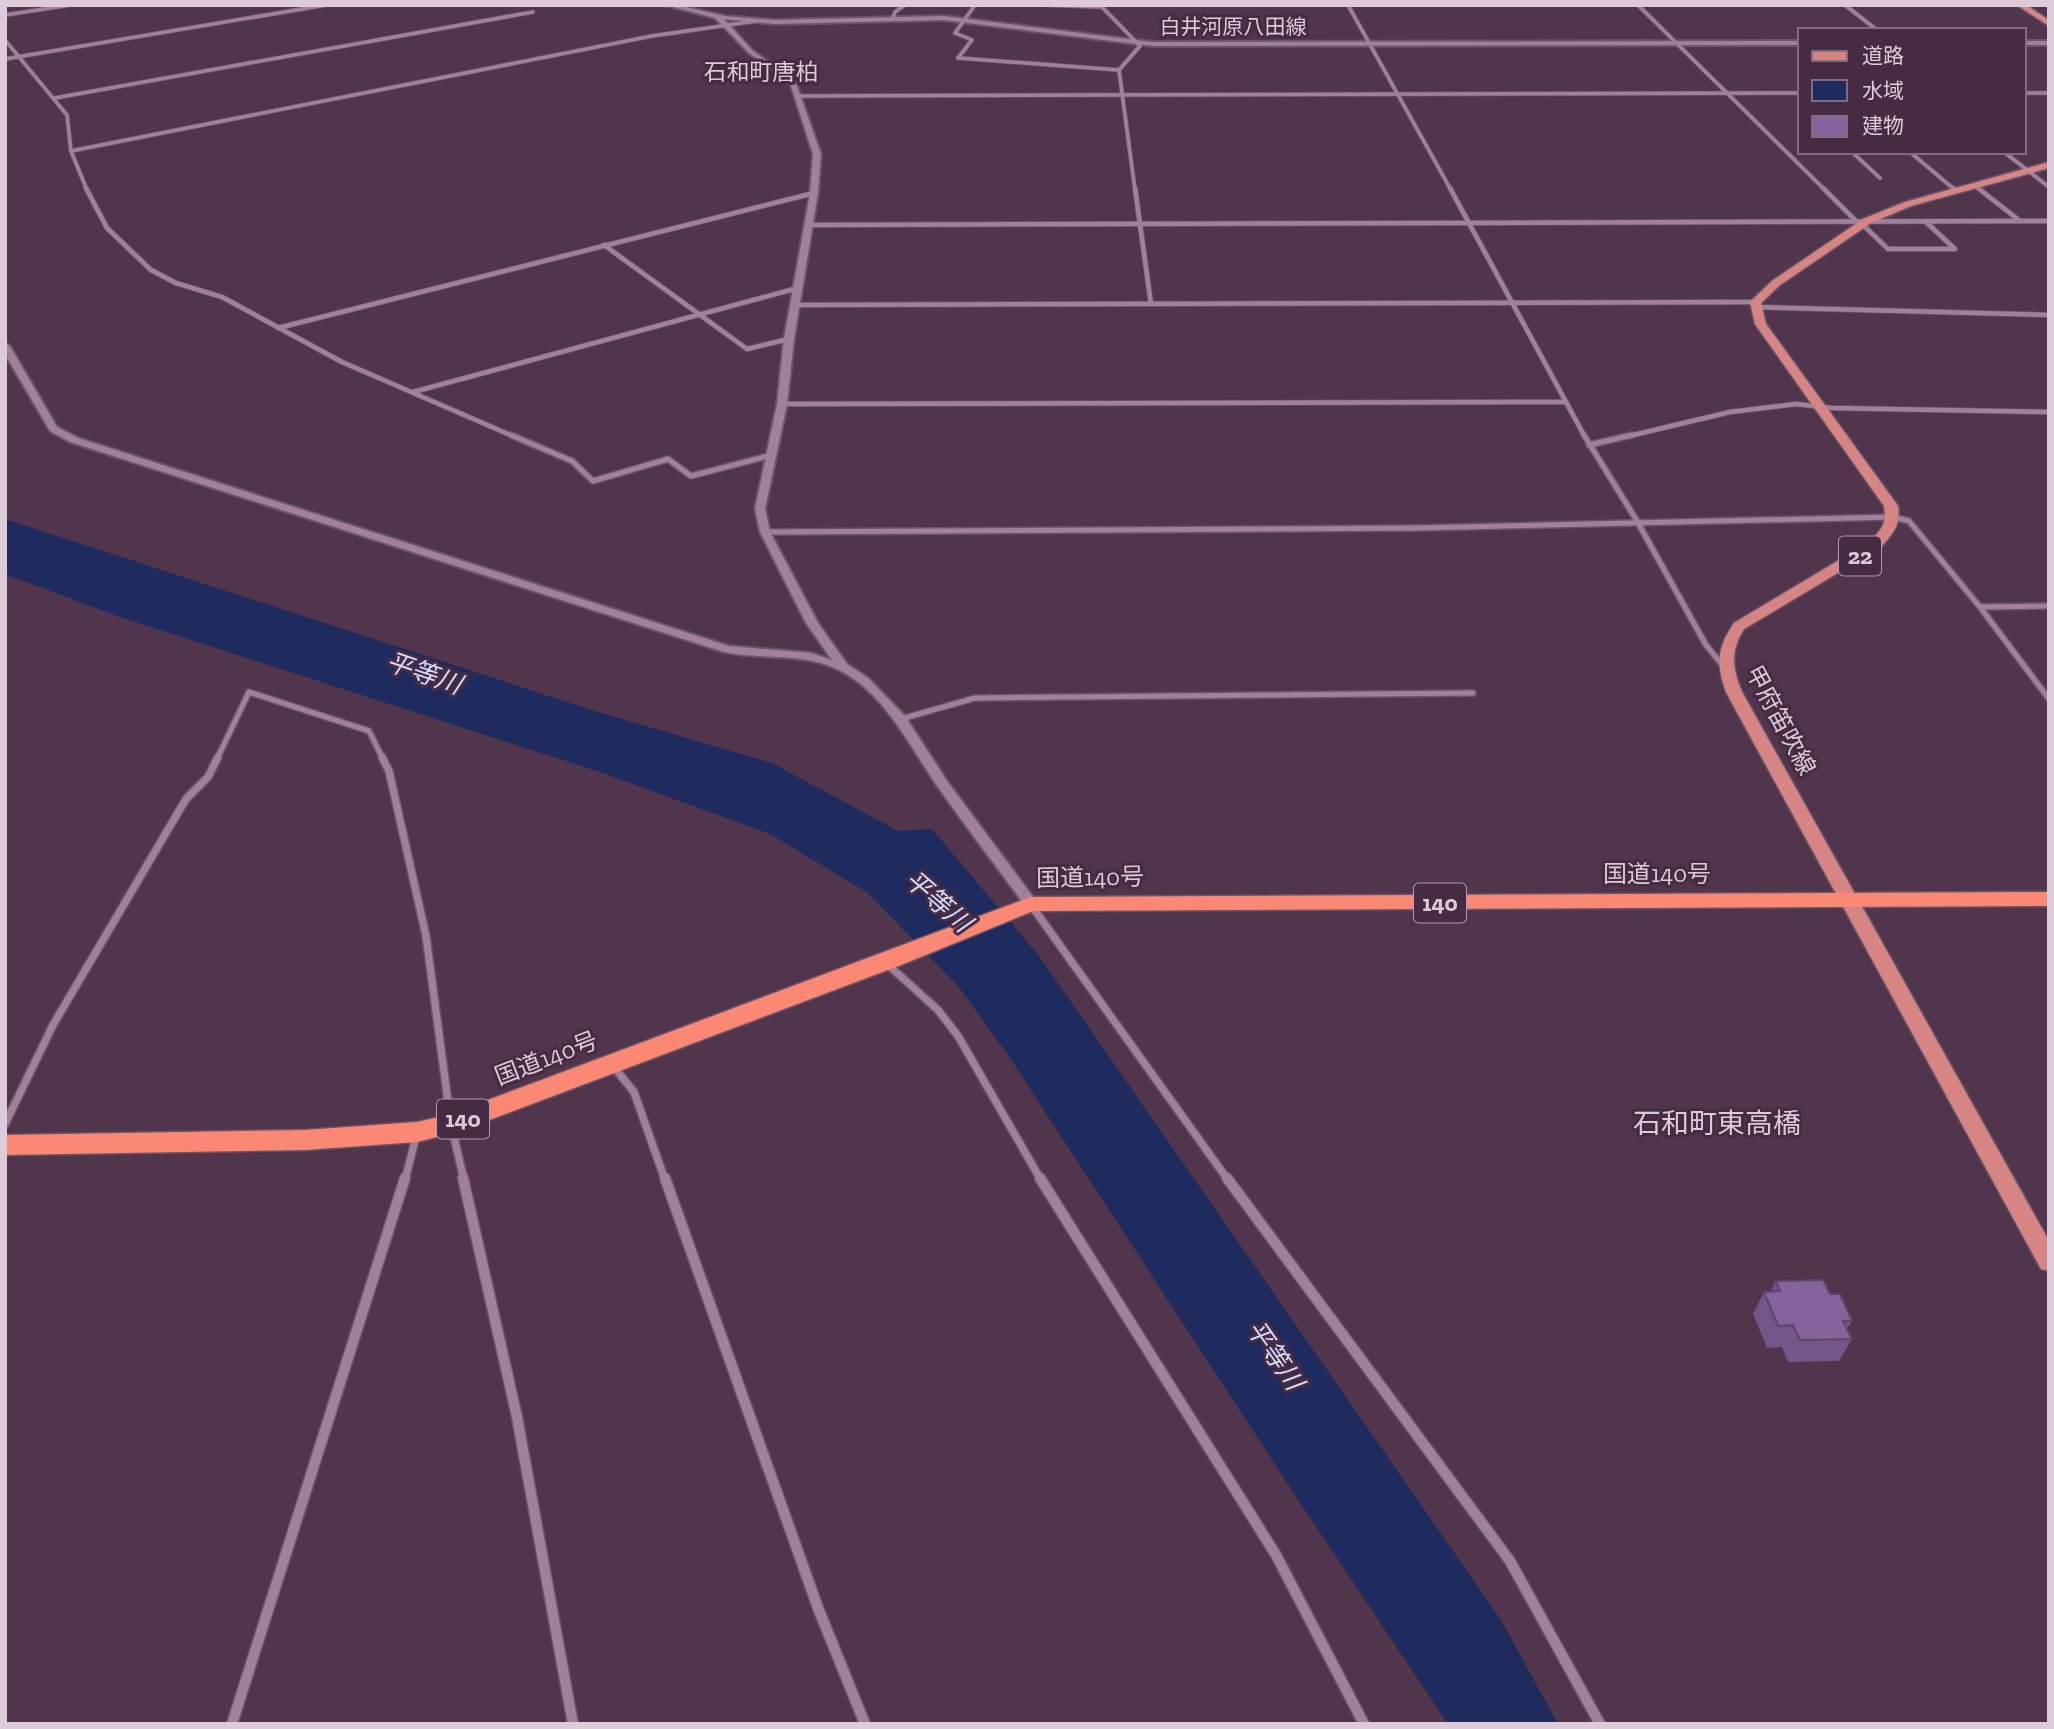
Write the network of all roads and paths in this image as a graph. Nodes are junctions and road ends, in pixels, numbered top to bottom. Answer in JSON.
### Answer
{"nodes":[{"id":1,"x":70,"y":5,"type":"edge"},
{"id":2,"x":326,"y":5,"type":"edge"},
{"id":3,"x":668,"y":5,"type":"edge"},
{"id":4,"x":905,"y":5,"type":"edge"},
{"id":5,"x":975,"y":5,"type":"edge"},
{"id":6,"x":1047,"y":5,"type":"edge"},
{"id":7,"x":1348,"y":5,"type":"edge"},
{"id":8,"x":1638,"y":5,"type":"edge"},
{"id":9,"x":1845,"y":5,"type":"edge"},
{"id":10,"x":2021,"y":5,"type":"edge"},
{"id":11,"x":1102,"y":6,"type":"edge"},
{"id":12,"x":533,"y":12,"type":"dead end"},
{"id":13,"x":5,"y":15,"type":"edge"},
{"id":14,"x":2039,"y":17,"type":"junction"},
{"id":15,"x":2049,"y":17,"type":"edge"},
{"id":16,"x":893,"y":18,"type":"junction"},
{"id":17,"x":720,"y":20,"type":"junction"},
{"id":18,"x":965,"y":20,"type":"junction"},
{"id":19,"x":2049,"y":24,"type":"edge"},
{"id":20,"x":1874,"y":28,"type":"edge"},
{"id":21,"x":5,"y":40,"type":"edge"},
{"id":22,"x":1137,"y":43,"type":"junction"},
{"id":23,"x":1678,"y":43,"type":"junction"},
{"id":24,"x":1798,"y":43,"type":"edge"},
{"id":25,"x":2026,"y":43,"type":"edge"},
{"id":26,"x":2049,"y":43,"type":"edge"},
{"id":27,"x":1370,"y":44,"type":"junction"},
{"id":28,"x":20,"y":57,"type":"junction"},
{"id":29,"x":5,"y":59,"type":"edge"},
{"id":30,"x":1119,"y":70,"type":"junction"},
{"id":31,"x":1727,"y":93,"type":"junction"},
{"id":32,"x":1798,"y":93,"type":"edge"},
{"id":33,"x":2026,"y":93,"type":"edge"},
{"id":34,"x":2049,"y":93,"type":"edge"},
{"id":35,"x":1396,"y":94,"type":"junction"},
{"id":36,"x":1121,"y":95,"type":"junction"},
{"id":37,"x":799,"y":96,"type":"junction"},
{"id":38,"x":55,"y":98,"type":"junction"},
{"id":39,"x":71,"y":151,"type":"junction"},
{"id":40,"x":1854,"y":154,"type":"edge"},
{"id":41,"x":1912,"y":154,"type":"edge"},
{"id":42,"x":2007,"y":154,"type":"edge"},
{"id":43,"x":2049,"y":165,"type":"edge"},
{"id":44,"x":2028,"y":170,"type":"junction"},
{"id":45,"x":1880,"y":178,"type":"dead end"},
{"id":46,"x":1974,"y":185,"type":"junction"},
{"id":47,"x":2049,"y":187,"type":"edge"},
{"id":48,"x":1955,"y":191,"type":"junction"},
{"id":49,"x":814,"y":193,"type":"junction"},
{"id":50,"x":1925,"y":221,"type":"junction"},
{"id":51,"x":2021,"y":221,"type":"junction"},
{"id":52,"x":2049,"y":221,"type":"edge"},
{"id":53,"x":1862,"y":222,"type":"junction"},
{"id":54,"x":1141,"y":223,"type":"junction"},
{"id":55,"x":1468,"y":223,"type":"junction"},
{"id":56,"x":808,"y":225,"type":"junction"},
{"id":57,"x":604,"y":245,"type":"junction"},
{"id":58,"x":798,"y":288,"type":"junction"},
{"id":59,"x":1514,"y":302,"type":"junction"},
{"id":60,"x":1151,"y":304,"type":"junction"},
{"id":61,"x":796,"y":305,"type":"junction"},
{"id":62,"x":1754,"y":305,"type":"junction"},
{"id":63,"x":701,"y":313,"type":"junction"},
{"id":64,"x":2049,"y":315,"type":"edge"},
{"id":65,"x":278,"y":328,"type":"junction"},
{"id":66,"x":789,"y":339,"type":"junction"},
{"id":67,"x":5,"y":346,"type":"edge"},
{"id":68,"x":413,"y":392,"type":"junction"},
{"id":69,"x":1565,"y":402,"type":"junction"},
{"id":70,"x":782,"y":404,"type":"junction"},
{"id":71,"x":1818,"y":405,"type":"junction"},
{"id":72,"x":2049,"y":412,"type":"edge"},
{"id":73,"x":1589,"y":445,"type":"junction"},
{"id":74,"x":772,"y":454,"type":"junction"},
{"id":75,"x":1893,"y":517,"type":"junction"},
{"id":76,"x":1637,"y":522,"type":"junction"},
{"id":77,"x":765,"y":532,"type":"junction"},
{"id":78,"x":2049,"y":606,"type":"edge"},
{"id":79,"x":1980,"y":607,"type":"junction"},
{"id":80,"x":843,"y":667,"type":"junction"},
{"id":81,"x":1724,"y":667,"type":"junction"},
{"id":82,"x":1472,"y":694,"type":"dead end"},
{"id":83,"x":2049,"y":699,"type":"edge"},
{"id":84,"x":901,"y":719,"type":"junction"},
{"id":85,"x":2049,"y":899,"type":"edge"},
{"id":86,"x":1849,"y":900,"type":"junction"},
{"id":87,"x":1026,"y":906,"type":"junction"},
{"id":88,"x":889,"y":961,"type":"junction"},
{"id":89,"x":611,"y":1064,"type":"junction"},
{"id":90,"x":5,"y":1124,"type":"edge"},
{"id":91,"x":451,"y":1124,"type":"junction"},
{"id":92,"x":417,"y":1132,"type":"junction"},
{"id":93,"x":5,"y":1144,"type":"edge"},
{"id":94,"x":2049,"y":1262,"type":"edge"},
{"id":95,"x":232,"y":1724,"type":"edge"},
{"id":96,"x":573,"y":1724,"type":"edge"},
{"id":97,"x":865,"y":1724,"type":"edge"},
{"id":98,"x":1364,"y":1724,"type":"edge"},
{"id":99,"x":1600,"y":1724,"type":"edge"}],
"edges":[{"from":1,"to":13,"type":"street"},
{"from":2,"to":28,"type":"street"},
{"from":3,"to":17,"type":"street","name":"白井河原八田線"},
{"from":4,"to":16,"type":"street"},
{"from":5,"to":18,"type":"street"},
{"from":6,"to":11,"type":"street"},
{"from":7,"to":27,"type":"street"},
{"from":8,"to":23,"type":"street"},
{"from":9,"to":20,"type":"street"},
{"from":10,"to":14,"type":"main road"},
{"from":11,"to":22,"type":"street"},
{"from":12,"to":38,"type":"street"},
{"from":14,"to":15,"type":"street"},
{"from":14,"to":19,"type":"main road"},
{"from":16,"to":17,"type":"street","name":"白井河原八田線"},
{"from":16,"to":18,"type":"street","name":"白井河原八田線"},
{"from":17,"to":37,"type":"street"},
{"from":17,"to":39,"type":"street"},
{"from":18,"to":22,"type":"street","name":"白井河原八田線"},
{"from":18,"to":30,"type":"street"},
{"from":21,"to":28,"type":"street"},
{"from":22,"to":27,"type":"street","name":"白井河原八田線"},
{"from":22,"to":30,"type":"street"},
{"from":23,"to":24,"type":"street","name":"白井河原八田線"},
{"from":23,"to":27,"type":"street","name":"白井河原八田線"},
{"from":23,"to":31,"type":"street"},
{"from":25,"to":26,"type":"street"},
{"from":27,"to":35,"type":"street"},
{"from":28,"to":29,"type":"street"},
{"from":28,"to":38,"type":"street"},
{"from":30,"to":36,"type":"street"},
{"from":31,"to":32,"type":"street"},
{"from":31,"to":35,"type":"street"},
{"from":31,"to":53,"type":"street"},
{"from":33,"to":34,"type":"street"},
{"from":35,"to":36,"type":"street"},
{"from":35,"to":55,"type":"street"},
{"from":36,"to":37,"type":"street"},
{"from":36,"to":54,"type":"street"},
{"from":37,"to":49,"type":"street"},
{"from":38,"to":39,"type":"street"},
{"from":39,"to":65,"type":"street"},
{"from":40,"to":45,"type":"street"},
{"from":41,"to":48,"type":"street"},
{"from":42,"to":44,"type":"street"},
{"from":43,"to":44,"type":"main road"},
{"from":44,"to":46,"type":"main road"},
{"from":44,"to":47,"type":"street"},
{"from":46,"to":48,"type":"main road"},
{"from":46,"to":51,"type":"street"},
{"from":48,"to":53,"type":"main road"},
{"from":49,"to":56,"type":"street"},
{"from":49,"to":57,"type":"street"},
{"from":50,"to":51,"type":"street"},
{"from":50,"to":53,"type":"street"},
{"from":50,"to":53,"type":"street"},
{"from":51,"to":52,"type":"street"},
{"from":53,"to":55,"type":"street"},
{"from":53,"to":62,"type":"main road"},
{"from":54,"to":55,"type":"street"},
{"from":54,"to":56,"type":"street"},
{"from":54,"to":60,"type":"street"},
{"from":55,"to":59,"type":"street"},
{"from":56,"to":58,"type":"street"},
{"from":57,"to":63,"type":"street"},
{"from":57,"to":65,"type":"street"},
{"from":58,"to":61,"type":"street"},
{"from":58,"to":63,"type":"street"},
{"from":59,"to":60,"type":"street"},
{"from":59,"to":62,"type":"street"},
{"from":59,"to":69,"type":"street"},
{"from":60,"to":61,"type":"street"},
{"from":61,"to":66,"type":"street"},
{"from":62,"to":64,"type":"street"},
{"from":62,"to":71,"type":"main road","number":"22"},
{"from":63,"to":66,"type":"street"},
{"from":63,"to":68,"type":"street"},
{"from":65,"to":68,"type":"street"},
{"from":66,"to":70,"type":"street"},
{"from":67,"to":80,"type":"street"},
{"from":68,"to":74,"type":"street"},
{"from":69,"to":70,"type":"street"},
{"from":69,"to":73,"type":"street"},
{"from":70,"to":74,"type":"street"},
{"from":71,"to":72,"type":"street"},
{"from":71,"to":73,"type":"street"},
{"from":71,"to":75,"type":"main road","number":"22"},
{"from":73,"to":76,"type":"street"},
{"from":74,"to":77,"type":"street"},
{"from":75,"to":76,"type":"street"},
{"from":75,"to":79,"type":"street"},
{"from":75,"to":81,"type":"main road","name":"甲府笛吹線","number":"22"},
{"from":76,"to":77,"type":"street"},
{"from":76,"to":81,"type":"street"},
{"from":77,"to":80,"type":"street"},
{"from":78,"to":79,"type":"street"},
{"from":79,"to":83,"type":"street"},
{"from":80,"to":84,"type":"street"},
{"from":81,"to":86,"type":"main road","name":"甲府笛吹線"},
{"from":82,"to":84,"type":"street"},
{"from":84,"to":87,"type":"street"},
{"from":85,"to":86,"type":"highway","name":"国道140号","number":"140"},
{"from":86,"to":87,"type":"highway","name":"国道140号","number":"140"},
{"from":86,"to":94,"type":"main road","name":"甲府笛吹線"},
{"from":87,"to":88,"type":"highway","name":"国道140号","number":"140"},
{"from":87,"to":99,"type":"street"},
{"from":88,"to":89,"type":"highway","name":"国道140号","number":"140"},
{"from":88,"to":98,"type":"street"},
{"from":89,"to":91,"type":"highway","name":"国道140号","number":"140"},
{"from":89,"to":97,"type":"street"},
{"from":90,"to":91,"type":"street"},
{"from":91,"to":92,"type":"highway","name":"国道140号","number":"140"},
{"from":91,"to":96,"type":"street"},
{"from":92,"to":93,"type":"highway","name":"国道140号","number":"140"},
{"from":92,"to":95,"type":"street"}]}
